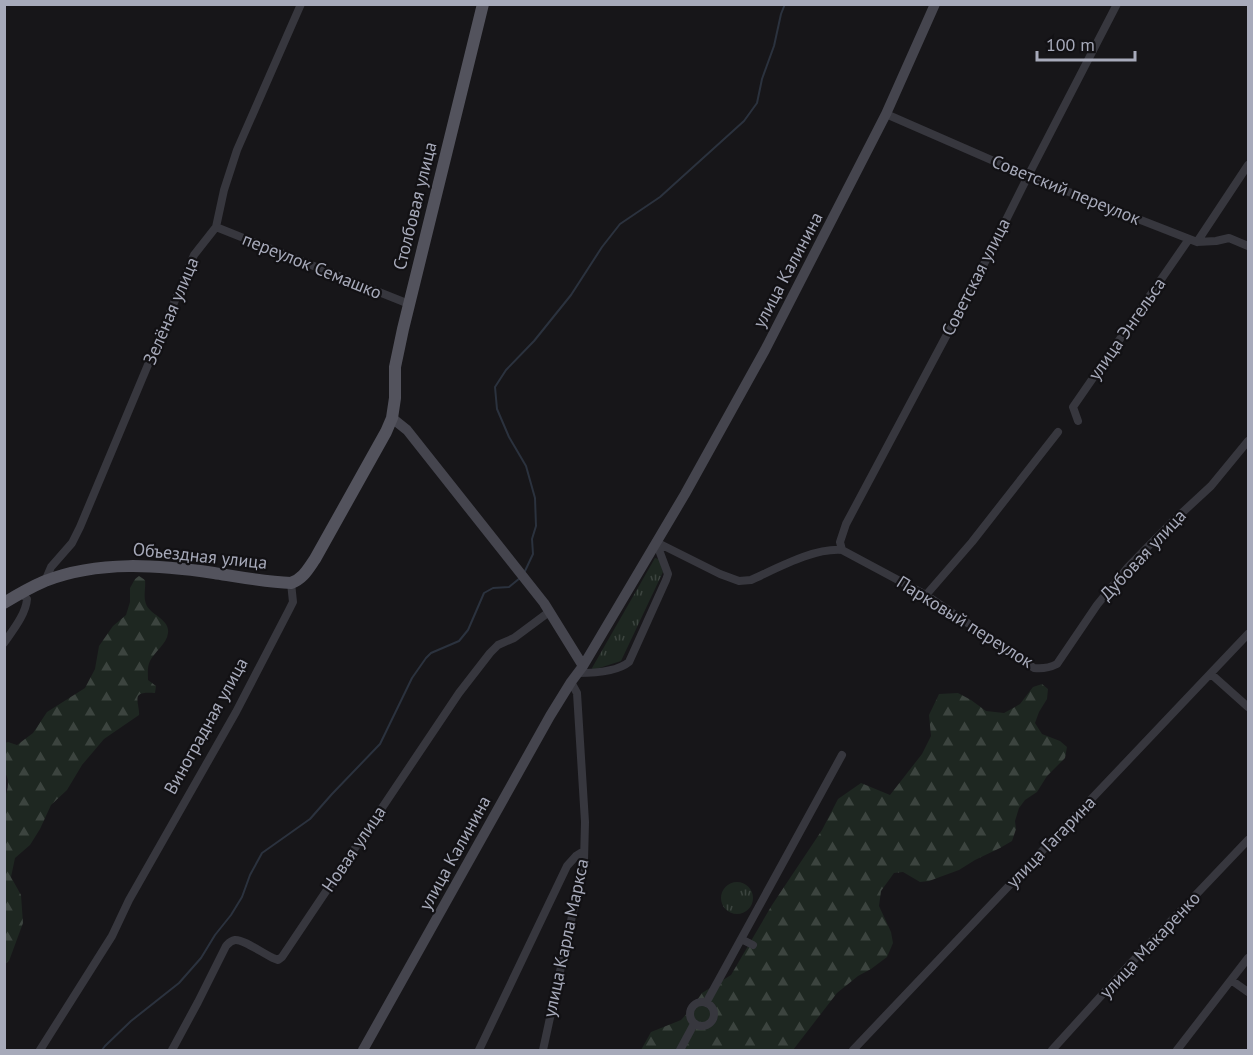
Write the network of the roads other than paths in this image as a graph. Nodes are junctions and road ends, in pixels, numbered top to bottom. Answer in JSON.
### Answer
{"nodes":[{"id":1,"x":301,"y":4,"type":"edge"},
{"id":2,"x":483,"y":4,"type":"edge"},
{"id":3,"x":935,"y":4,"type":"edge"},
{"id":4,"x":1116,"y":4,"type":"edge"},
{"id":5,"x":886,"y":114,"type":"junction"},
{"id":6,"x":1248,"y":165,"type":"edge"},
{"id":7,"x":1028,"y":176,"type":"junction"},
{"id":8,"x":216,"y":227,"type":"junction"},
{"id":9,"x":1193,"y":241,"type":"junction"},
{"id":10,"x":1248,"y":246,"type":"edge"},
{"id":11,"x":410,"y":304,"type":"junction"},
{"id":12,"x":392,"y":418,"type":"junction"},
{"id":13,"x":1078,"y":421,"type":"dead end"},
{"id":14,"x":1058,"y":432,"type":"dead end"},
{"id":15,"x":1248,"y":441,"type":"edge"},
{"id":16,"x":656,"y":542,"type":"junction"},
{"id":17,"x":842,"y":550,"type":"junction"},
{"id":18,"x":45,"y":581,"type":"junction"},
{"id":19,"x":291,"y":583,"type":"junction"},
{"id":20,"x":21,"y":593,"type":"junction"},
{"id":21,"x":926,"y":595,"type":"junction"},
{"id":22,"x":4,"y":603,"type":"edge"},
{"id":23,"x":549,"y":612,"type":"junction"},
{"id":24,"x":1248,"y":634,"type":"edge"},
{"id":25,"x":4,"y":643,"type":"edge"},
{"id":26,"x":1042,"y":669,"type":"joint"},
{"id":27,"x":577,"y":674,"type":"junction"},
{"id":28,"x":1211,"y":674,"type":"junction"},
{"id":29,"x":1248,"y":707,"type":"edge"},
{"id":30,"x":842,"y":755,"type":"dead end"},
{"id":31,"x":1248,"y":840,"type":"edge"},
{"id":32,"x":584,"y":851,"type":"junction"},
{"id":33,"x":741,"y":939,"type":"junction"},
{"id":34,"x":753,"y":945,"type":"dead end"},
{"id":35,"x":1248,"y":958,"type":"edge"},
{"id":36,"x":1231,"y":980,"type":"junction"},
{"id":37,"x":1248,"y":992,"type":"edge"},
{"id":38,"x":706,"y":1003,"type":"junction"},
{"id":39,"x":694,"y":1024,"type":"junction"},
{"id":40,"x":40,"y":1050,"type":"edge"},
{"id":41,"x":172,"y":1050,"type":"edge"},
{"id":42,"x":363,"y":1050,"type":"edge"},
{"id":43,"x":479,"y":1050,"type":"edge"},
{"id":44,"x":543,"y":1050,"type":"edge"},
{"id":45,"x":680,"y":1050,"type":"edge"},
{"id":46,"x":853,"y":1050,"type":"edge"},
{"id":47,"x":1052,"y":1050,"type":"edge"},
{"id":48,"x":1177,"y":1050,"type":"edge"}],
"edges":[{"from":1,"to":8,"type":"street","name":"Зелёная улица"},
{"from":2,"to":11,"type":"main road","name":"Столбовая улица"},
{"from":3,"to":5,"type":"street","name":"улица Калинина"},
{"from":4,"to":7,"type":"street","name":"Советская улица"},
{"from":5,"to":7,"type":"street","name":"Советский переулок"},
{"from":5,"to":16,"type":"street","name":"улица Калинина"},
{"from":6,"to":9,"type":"street","name":"улица Энгельса"},
{"from":7,"to":9,"type":"street","name":"Советский переулок"},
{"from":7,"to":17,"type":"street","name":"Советская улица"},
{"from":8,"to":11,"type":"street","name":"переулок Семашко"},
{"from":8,"to":18,"type":"street","name":"Зелёная улица"},
{"from":9,"to":10,"type":"street","name":"Советский переулок"},
{"from":9,"to":13,"type":"street","name":"улица Энгельса"},
{"from":11,"to":12,"type":"main road","name":"Столбовая улица"},
{"from":12,"to":19,"type":"main road"},
{"from":12,"to":23,"type":"street"},
{"from":14,"to":21,"type":"street"},
{"from":15,"to":26,"type":"street","name":"Дубовая улица"},
{"from":16,"to":17,"type":"street"},
{"from":16,"to":27,"type":"street","name":"улица Калинина"},
{"from":16,"to":27,"type":"street"},
{"from":17,"to":21,"type":"street","name":"Парковый переулок"},
{"from":18,"to":19,"type":"main road","name":"Объездная улица"},
{"from":18,"to":20,"type":"main road","name":"Объездная улица"},
{"from":19,"to":40,"type":"street","name":"Виноградная улица"},
{"from":20,"to":22,"type":"main road","name":"Объездная улица"},
{"from":20,"to":25,"type":"street"},
{"from":21,"to":26,"type":"street","name":"Парковый переулок"},
{"from":23,"to":27,"type":"street"},
{"from":23,"to":41,"type":"street","name":"Новая улица"},
{"from":24,"to":28,"type":"street","name":"улица Гагарина"},
{"from":27,"to":32,"type":"street","name":"улица Карла Маркса"},
{"from":27,"to":42,"type":"street","name":"улица Калинина"},
{"from":28,"to":29,"type":"street"},
{"from":28,"to":46,"type":"street","name":"улица Гагарина"},
{"from":30,"to":33,"type":"street"},
{"from":31,"to":47,"type":"street","name":"улица Макаренко"},
{"from":32,"to":43,"type":"street"},
{"from":32,"to":44,"type":"street","name":"улица Карла Маркса"},
{"from":33,"to":34,"type":"street"},
{"from":33,"to":38,"type":"street"},
{"from":35,"to":36,"type":"street"},
{"from":36,"to":37,"type":"street"},
{"from":36,"to":48,"type":"street"},
{"from":38,"to":39,"type":"street"},
{"from":38,"to":39,"type":"street"},
{"from":39,"to":45,"type":"street"}]}
